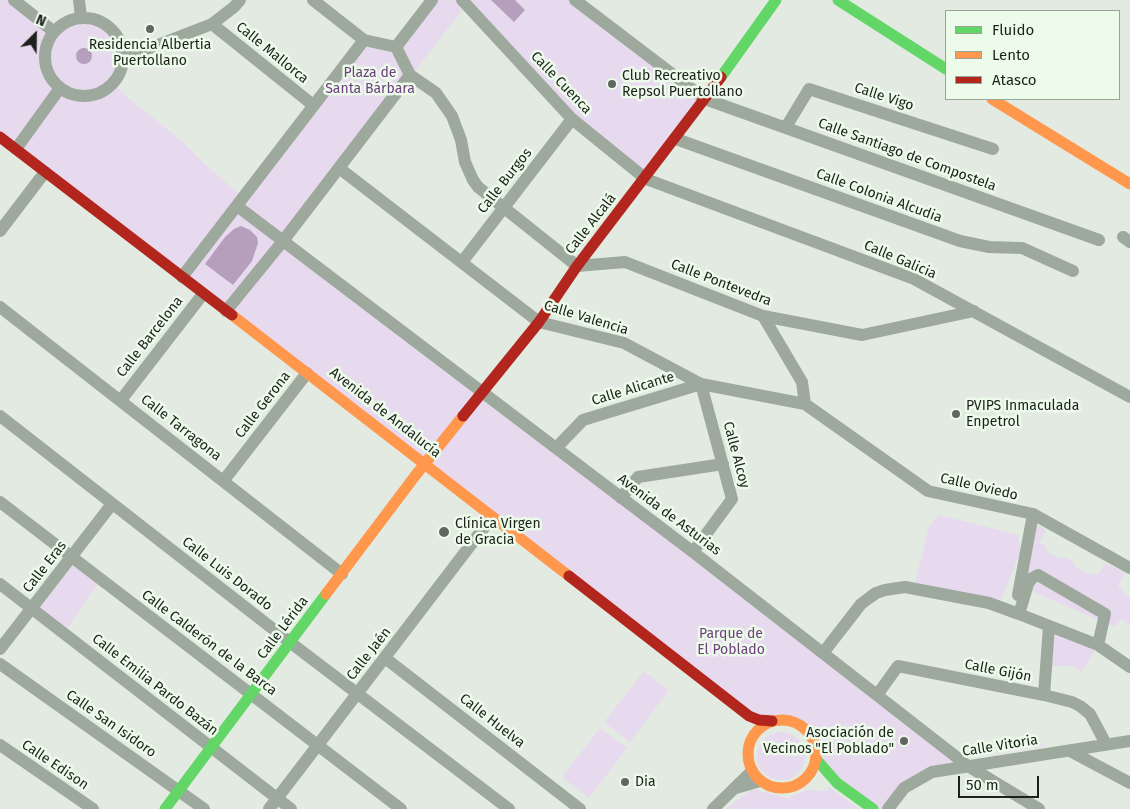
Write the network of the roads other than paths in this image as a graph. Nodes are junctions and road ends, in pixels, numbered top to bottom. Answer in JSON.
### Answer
{"nodes":[{"id":1,"x":14,"y":0,"type":"edge"},
{"id":2,"x":79,"y":0,"type":"edge"},
{"id":3,"x":240,"y":0,"type":"edge"},
{"id":4,"x":314,"y":0,"type":"edge"},
{"id":5,"x":432,"y":0,"type":"edge"},
{"id":6,"x":462,"y":0,"type":"edge"},
{"id":7,"x":576,"y":0,"type":"edge"},
{"id":8,"x":776,"y":0,"type":"edge"},
{"id":9,"x":838,"y":0,"type":"edge"},
{"id":10,"x":81,"y":17,"type":"junction"},
{"id":11,"x":212,"y":24,"type":"junction"},
{"id":12,"x":53,"y":31,"type":"junction"},
{"id":13,"x":364,"y":40,"type":"junction"},
{"id":14,"x":396,"y":48,"type":"junction"},
{"id":15,"x":124,"y":54,"type":"junction"},
{"id":16,"x":945,"y":68,"type":"edge"},
{"id":17,"x":410,"y":75,"type":"junction"},
{"id":18,"x":60,"y":88,"type":"junction"},
{"id":19,"x":706,"y":100,"type":"junction"},
{"id":20,"x":994,"y":100,"type":"edge"},
{"id":21,"x":313,"y":105,"type":"junction"},
{"id":22,"x":572,"y":119,"type":"junction"},
{"id":23,"x":786,"y":127,"type":"junction"},
{"id":24,"x":0,"y":137,"type":"edge"},
{"id":25,"x":676,"y":139,"type":"junction"},
{"id":26,"x":16,"y":149,"type":"junction"},
{"id":27,"x":993,"y":149,"type":"dead end"},
{"id":28,"x":339,"y":168,"type":"junction"},
{"id":29,"x":45,"y":172,"type":"junction"},
{"id":30,"x":646,"y":179,"type":"junction"},
{"id":31,"x":1130,"y":184,"type":"edge"},
{"id":32,"x":237,"y":206,"type":"junction"},
{"id":33,"x":503,"y":207,"type":"junction"},
{"id":34,"x":0,"y":231,"type":"edge"},
{"id":35,"x":1099,"y":240,"type":"dead end"},
{"id":36,"x":283,"y":241,"type":"junction"},
{"id":37,"x":462,"y":262,"type":"junction"},
{"id":38,"x":577,"y":266,"type":"junction"},
{"id":39,"x":1073,"y":271,"type":"dead end"},
{"id":40,"x":182,"y":277,"type":"junction"},
{"id":41,"x":203,"y":294,"type":"junction"},
{"id":42,"x":0,"y":307,"type":"edge"},
{"id":43,"x":226,"y":311,"type":"junction"},
{"id":44,"x":974,"y":311,"type":"junction"},
{"id":45,"x":763,"y":316,"type":"junction"},
{"id":46,"x":539,"y":322,"type":"junction"},
{"id":47,"x":307,"y":373,"type":"junction"},
{"id":48,"x":701,"y":384,"type":"junction"},
{"id":49,"x":483,"y":392,"type":"junction"},
{"id":50,"x":1130,"y":397,"type":"edge"},
{"id":51,"x":121,"y":400,"type":"junction"},
{"id":52,"x":805,"y":404,"type":"junction"},
{"id":53,"x":0,"y":416,"type":"edge"},
{"id":54,"x":556,"y":448,"type":"junction"},
{"id":55,"x":425,"y":464,"type":"junction"},
{"id":56,"x":723,"y":464,"type":"junction"},
{"id":57,"x":224,"y":480,"type":"junction"},
{"id":58,"x":621,"y":498,"type":"junction"},
{"id":59,"x":0,"y":502,"type":"edge"},
{"id":60,"x":112,"y":504,"type":"junction"},
{"id":61,"x":1033,"y":514,"type":"junction"},
{"id":62,"x":492,"y":517,"type":"junction"},
{"id":63,"x":692,"y":552,"type":"junction"},
{"id":64,"x":72,"y":557,"type":"junction"},
{"id":65,"x":1130,"y":568,"type":"edge"},
{"id":66,"x":342,"y":574,"type":"junction"},
{"id":67,"x":0,"y":584,"type":"edge"},
{"id":68,"x":31,"y":608,"type":"junction"},
{"id":69,"x":1017,"y":613,"type":"junction"},
{"id":70,"x":1049,"y":626,"type":"junction"},
{"id":71,"x":291,"y":643,"type":"junction"},
{"id":72,"x":1098,"y":646,"type":"junction"},
{"id":73,"x":0,"y":649,"type":"edge"},
{"id":74,"x":824,"y":653,"type":"junction"},
{"id":75,"x":385,"y":658,"type":"junction"},
{"id":76,"x":0,"y":664,"type":"edge"},
{"id":77,"x":1130,"y":667,"type":"edge"},
{"id":78,"x":357,"y":693,"type":"junction"},
{"id":79,"x":252,"y":694,"type":"junction"},
{"id":80,"x":877,"y":695,"type":"junction"},
{"id":81,"x":1044,"y":695,"type":"junction"},
{"id":82,"x":749,"y":716,"type":"junction"},
{"id":83,"x":772,"y":721,"type":"junction"},
{"id":84,"x":752,"y":737,"type":"junction"},
{"id":85,"x":1130,"y":741,"type":"edge"},
{"id":86,"x":1106,"y":744,"type":"junction"},
{"id":87,"x":0,"y":745,"type":"edge"},
{"id":88,"x":318,"y":745,"type":"junction"},
{"id":89,"x":212,"y":747,"type":"junction"},
{"id":90,"x":1070,"y":751,"type":"junction"},
{"id":91,"x":816,"y":759,"type":"junction"},
{"id":92,"x":968,"y":766,"type":"junction"},
{"id":93,"x":756,"y":776,"type":"junction"},
{"id":94,"x":805,"y":780,"type":"junction"},
{"id":95,"x":837,"y":783,"type":"junction"},
{"id":96,"x":1130,"y":783,"type":"edge"},
{"id":97,"x":178,"y":791,"type":"junction"},
{"id":98,"x":277,"y":798,"type":"junction"},
{"id":99,"x":93,"y":809,"type":"edge"},
{"id":100,"x":165,"y":809,"type":"edge"},
{"id":101,"x":204,"y":809,"type":"edge"},
{"id":102,"x":268,"y":809,"type":"edge"},
{"id":103,"x":291,"y":809,"type":"edge"},
{"id":104,"x":401,"y":809,"type":"edge"},
{"id":105,"x":509,"y":809,"type":"edge"},
{"id":106,"x":580,"y":809,"type":"edge"},
{"id":107,"x":713,"y":809,"type":"edge"},
{"id":108,"x":874,"y":809,"type":"edge"},
{"id":109,"x":888,"y":809,"type":"edge"},
{"id":110,"x":1039,"y":809,"type":"edge"}],
"edges":[{"from":1,"to":12,"type":"street"},
{"from":2,"to":10,"type":"street"},
{"from":3,"to":11,"type":"street","name":"Calle Mallorca"},
{"from":4,"to":13,"type":"street"},
{"from":5,"to":14,"type":"street"},
{"from":6,"to":22,"type":"street","name":"Calle Cuenca"},
{"from":7,"to":19,"type":"street","name":"Calle Santiago de Compostela"},
{"from":8,"to":19,"type":"street","name":"Calle Alcalá"},
{"from":9,"to":16,"type":"street"},
{"from":10,"to":12,"type":"street"},
{"from":10,"to":15,"type":"street"},
{"from":11,"to":15,"type":"street","name":"Calle Mallorca"},
{"from":11,"to":21,"type":"street","name":"Calle Mallorca"},
{"from":12,"to":18,"type":"street"},
{"from":13,"to":14,"type":"street"},
{"from":13,"to":21,"type":"street"},
{"from":14,"to":17,"type":"street"},
{"from":15,"to":18,"type":"street"},
{"from":17,"to":28,"type":"street"},
{"from":17,"to":33,"type":"street"},
{"from":18,"to":26,"type":"street"},
{"from":19,"to":23,"type":"street","name":"Calle Santiago de Compostela"},
{"from":19,"to":25,"type":"street","name":"Calle Alcalá"},
{"from":20,"to":31,"type":"street"},
{"from":21,"to":32,"type":"street"},
{"from":22,"to":30,"type":"street","name":"Calle Cuenca"},
{"from":22,"to":33,"type":"street","name":"Calle Burgos"},
{"from":23,"to":27,"type":"street","name":"Calle Vigo"},
{"from":23,"to":35,"type":"street","name":"Calle Santiago de Compostela"},
{"from":24,"to":26,"type":"street","name":"Avenida de Andalucía"},
{"from":25,"to":30,"type":"street","name":"Calle Alcalá"},
{"from":25,"to":39,"type":"street","name":"Calle Colonia Alcudia"},
{"from":26,"to":29,"type":"street","name":"Avenida de Andalucía"},
{"from":28,"to":36,"type":"street"},
{"from":28,"to":37,"type":"street","name":"Calle Valencia"},
{"from":29,"to":34,"type":"street"},
{"from":29,"to":40,"type":"street","name":"Avenida de Andalucía"},
{"from":30,"to":38,"type":"street","name":"Calle Alcalá"},
{"from":30,"to":44,"type":"street","name":"Calle Galicia"},
{"from":32,"to":36,"type":"street"},
{"from":32,"to":40,"type":"street"},
{"from":33,"to":37,"type":"street","name":"Calle Burgos"},
{"from":33,"to":38,"type":"street"},
{"from":36,"to":43,"type":"street"},
{"from":36,"to":49,"type":"street","name":"Avenida de Asturias"},
{"from":37,"to":46,"type":"street","name":"Calle Valencia"},
{"from":38,"to":45,"type":"street","name":"Calle Pontevedra"},
{"from":38,"to":46,"type":"street","name":"Calle Alcalá"},
{"from":40,"to":41,"type":"street","name":"Avenida de Andalucía"},
{"from":41,"to":43,"type":"street","name":"Avenida de Andalucía"},
{"from":41,"to":51,"type":"street","name":"Calle Barcelona"},
{"from":42,"to":51,"type":"street","name":"Calle Tarragona"},
{"from":43,"to":47,"type":"street","name":"Avenida de Andalucía"},
{"from":44,"to":45,"type":"street","name":"Calle Pontevedra"},
{"from":44,"to":50,"type":"street","name":"Calle Galicia"},
{"from":45,"to":52,"type":"street"},
{"from":46,"to":48,"type":"street","name":"Calle Valencia"},
{"from":46,"to":49,"type":"street","name":"Calle Alcalá"},
{"from":47,"to":55,"type":"street","name":"Avenida de Andalucía"},
{"from":47,"to":57,"type":"street","name":"Calle Gerona"},
{"from":48,"to":52,"type":"street","name":"Calle Valencia"},
{"from":48,"to":54,"type":"street","name":"Calle Alicante"},
{"from":48,"to":56,"type":"street","name":"Calle Alcoy"},
{"from":49,"to":54,"type":"street","name":"Avenida de Asturias"},
{"from":49,"to":55,"type":"street","name":"Calle Alcalá"},
{"from":51,"to":57,"type":"street","name":"Calle Tarragona"},
{"from":52,"to":61,"type":"street","name":"Calle Oviedo"},
{"from":53,"to":60,"type":"street","name":"Calle Luis Dorado"},
{"from":54,"to":58,"type":"street","name":"Avenida de Asturias"},
{"from":55,"to":62,"type":"street","name":"Avenida de Andalucía"},
{"from":55,"to":66,"type":"street","name":"Calle Lérida"},
{"from":56,"to":58,"type":"street"},
{"from":56,"to":63,"type":"street","name":"Calle Alcoy"},
{"from":57,"to":66,"type":"street","name":"Calle Tarragona"},
{"from":58,"to":63,"type":"street","name":"Avenida de Asturias"},
{"from":59,"to":64,"type":"street","name":"Calle Calderón de la Barca"},
{"from":60,"to":64,"type":"street","name":"Calle Eras"},
{"from":60,"to":71,"type":"street","name":"Calle Luis Dorado"},
{"from":61,"to":65,"type":"street","name":"Calle Oviedo"},
{"from":61,"to":69,"type":"street"},
{"from":62,"to":75,"type":"street","name":"Calle Jaén"},
{"from":62,"to":82,"type":"street","name":"Avenida de Andalucía"},
{"from":63,"to":74,"type":"street","name":"Avenida de Asturias"},
{"from":64,"to":68,"type":"street","name":"Calle Eras"},
{"from":64,"to":79,"type":"street","name":"Calle Calderón de la Barca"},
{"from":66,"to":71,"type":"street","name":"Calle Lérida"},
{"from":67,"to":68,"type":"street","name":"Calle Emilia Pardo Bazán"},
{"from":68,"to":73,"type":"street","name":"Calle Eras"},
{"from":68,"to":89,"type":"street","name":"Calle Emilia Pardo Bazán"},
{"from":69,"to":70,"type":"street"},
{"from":69,"to":72,"type":"street"},
{"from":69,"to":74,"type":"street"},
{"from":70,"to":72,"type":"street"},
{"from":70,"to":81,"type":"street"},
{"from":71,"to":78,"type":"street","name":"Calle Luis Dorado"},
{"from":71,"to":79,"type":"street","name":"Calle Lérida"},
{"from":72,"to":77,"type":"street"},
{"from":74,"to":80,"type":"street","name":"Avenida de Asturias"},
{"from":75,"to":78,"type":"street","name":"Calle Jaén"},
{"from":75,"to":106,"type":"street","name":"Calle Huelva"},
{"from":76,"to":97,"type":"street","name":"Calle San Isidoro"},
{"from":78,"to":88,"type":"street","name":"Calle Jaén"},
{"from":78,"to":105,"type":"street","name":"Calle Luis Dorado"},
{"from":79,"to":88,"type":"street","name":"Calle Calderón de la Barca"},
{"from":79,"to":89,"type":"street","name":"Calle Lérida"},
{"from":80,"to":81,"type":"street","name":"Calle Gijón"},
{"from":80,"to":92,"type":"street","name":"Avenida de Asturias"},
{"from":81,"to":86,"type":"street","name":"Calle Gijón"},
{"from":82,"to":83,"type":"street","name":"Avenida de Andalucía"},
{"from":82,"to":84,"type":"street"},
{"from":83,"to":84,"type":"street"},
{"from":83,"to":91,"type":"street"},
{"from":84,"to":93,"type":"street"},
{"from":85,"to":86,"type":"street","name":"Calle Vitoria"},
{"from":86,"to":90,"type":"street","name":"Calle Vitoria"},
{"from":87,"to":99,"type":"street","name":"Calle Edison"},
{"from":88,"to":98,"type":"street","name":"Calle Jaén"},
{"from":88,"to":104,"type":"street","name":"Calle Calderón de la Barca"},
{"from":89,"to":97,"type":"street","name":"Calle Lérida"},
{"from":89,"to":98,"type":"street","name":"Calle Emilia Pardo Bazán"},
{"from":90,"to":92,"type":"street","name":"Calle Vitoria"},
{"from":90,"to":96,"type":"street"},
{"from":91,"to":94,"type":"street"},
{"from":91,"to":95,"type":"street"},
{"from":92,"to":109,"type":"street","name":"Calle Vitoria"},
{"from":92,"to":110,"type":"street","name":"Avenida de Asturias"},
{"from":93,"to":94,"type":"street"},
{"from":93,"to":107,"type":"street"},
{"from":94,"to":95,"type":"street"},
{"from":95,"to":108,"type":"street"},
{"from":97,"to":100,"type":"street","name":"Calle Lérida"},
{"from":97,"to":101,"type":"street","name":"Calle San Isidoro"},
{"from":98,"to":102,"type":"street","name":"Calle Jaén"},
{"from":98,"to":103,"type":"street","name":"Calle Emilia Pardo Bazán"}]}
